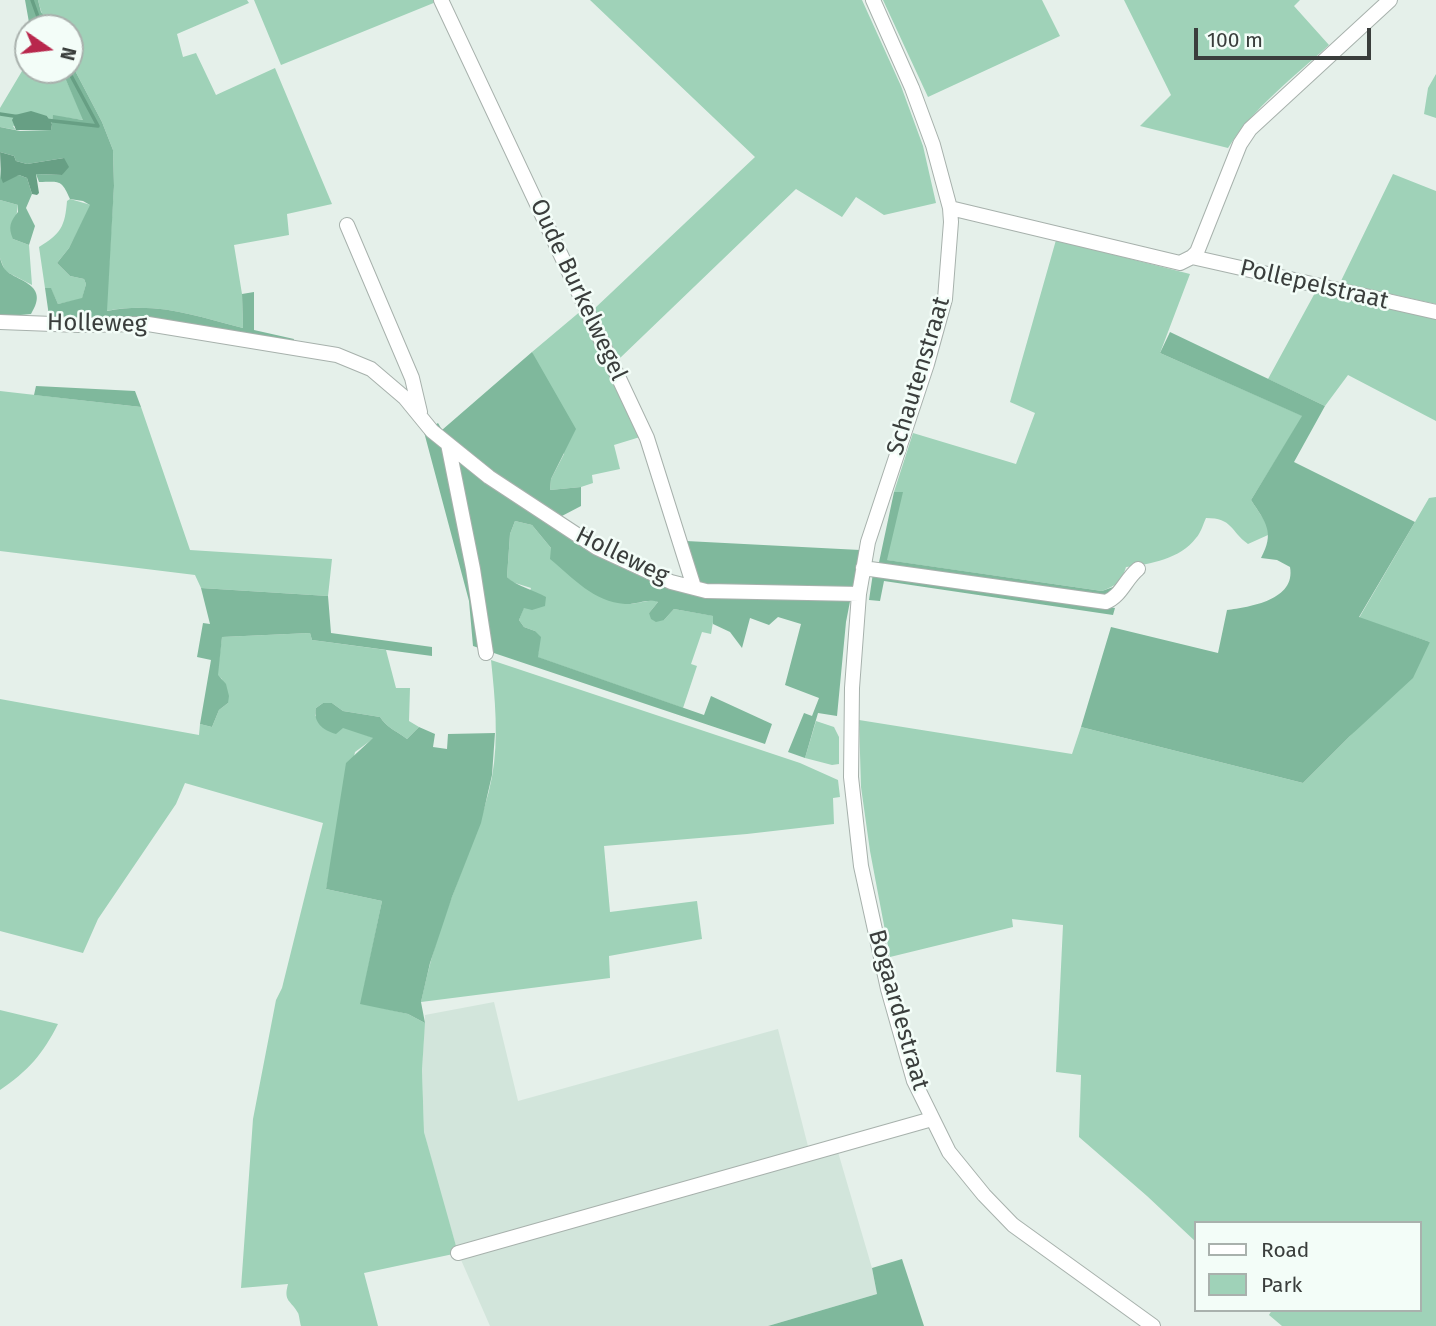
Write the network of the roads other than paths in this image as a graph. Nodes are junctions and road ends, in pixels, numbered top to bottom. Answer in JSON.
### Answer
{"nodes":[{"id":1,"x":440,"y":0,"type":"edge"},
{"id":2,"x":873,"y":0,"type":"edge"},
{"id":3,"x":1390,"y":0,"type":"edge"},
{"id":4,"x":950,"y":208,"type":"junction"},
{"id":5,"x":347,"y":225,"type":"dead end"},
{"id":6,"x":1192,"y":257,"type":"junction"},
{"id":7,"x":1436,"y":312,"type":"edge"},
{"id":8,"x":0,"y":322,"type":"edge"},
{"id":9,"x":422,"y":418,"type":"junction"},
{"id":10,"x":448,"y":444,"type":"junction"},
{"id":11,"x":863,"y":568,"type":"junction"},
{"id":12,"x":1138,"y":569,"type":"dead end"},
{"id":13,"x":694,"y":587,"type":"junction"},
{"id":14,"x":859,"y":594,"type":"junction"},
{"id":15,"x":486,"y":653,"type":"dead end"},
{"id":16,"x":932,"y":1119,"type":"junction"},
{"id":17,"x":458,"y":1253,"type":"dead end"},
{"id":18,"x":1153,"y":1326,"type":"edge"}],
"edges":[{"from":1,"to":13,"type":"street","name":"Oude Burkelwegel"},
{"from":2,"to":4,"type":"street","name":"Schautenstraat"},
{"from":3,"to":6,"type":"street"},
{"from":4,"to":6,"type":"street","name":"Pollepelstraat"},
{"from":4,"to":11,"type":"street","name":"Schautenstraat"},
{"from":5,"to":9,"type":"street"},
{"from":6,"to":7,"type":"street","name":"Pollepelstraat"},
{"from":8,"to":9,"type":"street","name":"Holleweg"},
{"from":9,"to":10,"type":"street","name":"Holleweg"},
{"from":10,"to":13,"type":"street","name":"Holleweg"},
{"from":10,"to":15,"type":"street"},
{"from":11,"to":12,"type":"street"},
{"from":11,"to":14,"type":"street","name":"Schautenstraat"},
{"from":13,"to":14,"type":"street","name":"Holleweg"},
{"from":14,"to":16,"type":"street","name":"Bogaardestraat"},
{"from":16,"to":17,"type":"street"},
{"from":16,"to":18,"type":"street","name":"Bogaardestraat"}]}
